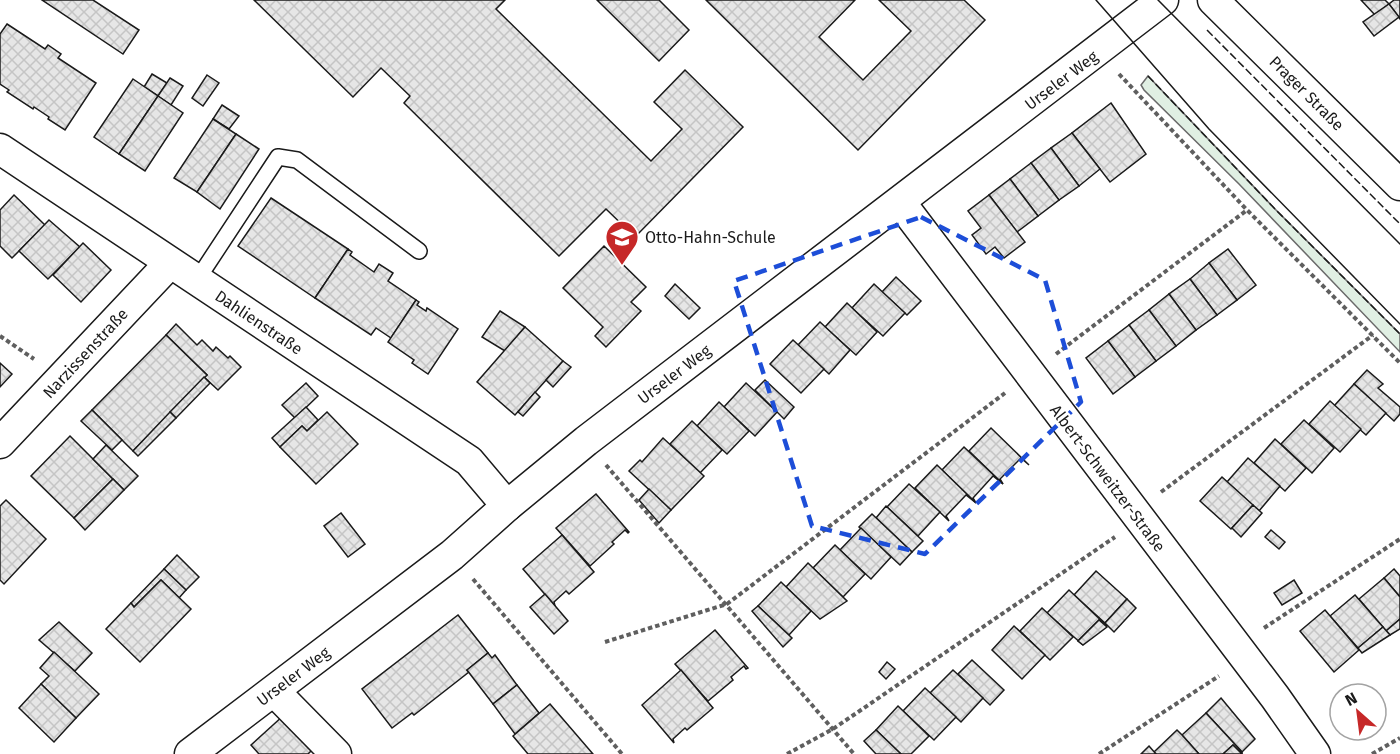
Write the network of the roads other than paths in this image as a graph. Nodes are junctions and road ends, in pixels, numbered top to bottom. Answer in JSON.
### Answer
{"nodes":[{"id":1,"x":1162,"y":0,"type":"edge"},
{"id":2,"x":1213,"y":0,"type":"edge"},
{"id":3,"x":0,"y":149,"type":"edge"},
{"id":4,"x":1400,"y":185,"type":"edge"},
{"id":5,"x":900,"y":202,"type":"junction"},
{"id":6,"x":419,"y":251,"type":"dead end"},
{"id":7,"x":170,"y":262,"type":"junction"},
{"id":8,"x":197,"y":280,"type":"junction"},
{"id":9,"x":0,"y":443,"type":"edge"},
{"id":10,"x":507,"y":506,"type":"junction"},
{"id":11,"x":274,"y":691,"type":"junction"},
{"id":12,"x":190,"y":754,"type":"edge"},
{"id":13,"x":336,"y":754,"type":"edge"},
{"id":14,"x":1315,"y":754,"type":"edge"}],
"edges":[{"from":1,"to":5,"type":"street","name":"Urseler Weg"},
{"from":2,"to":4,"type":"street","name":"Prager Straße"},
{"from":3,"to":7,"type":"street","name":"Dahlienstraße"},
{"from":5,"to":10,"type":"street","name":"Urseler Weg"},
{"from":5,"to":14,"type":"street","name":"Albert-Schweitzer-Straße"},
{"from":6,"to":8,"type":"lane"},
{"from":7,"to":8,"type":"street","name":"Dahlienstraße"},
{"from":7,"to":9,"type":"street","name":"Narzissenstraße"},
{"from":8,"to":10,"type":"street","name":"Dahlienstraße"},
{"from":10,"to":11,"type":"street","name":"Urseler Weg"},
{"from":11,"to":12,"type":"street","name":"Urseler Weg"},
{"from":11,"to":13,"type":"street"}]}
